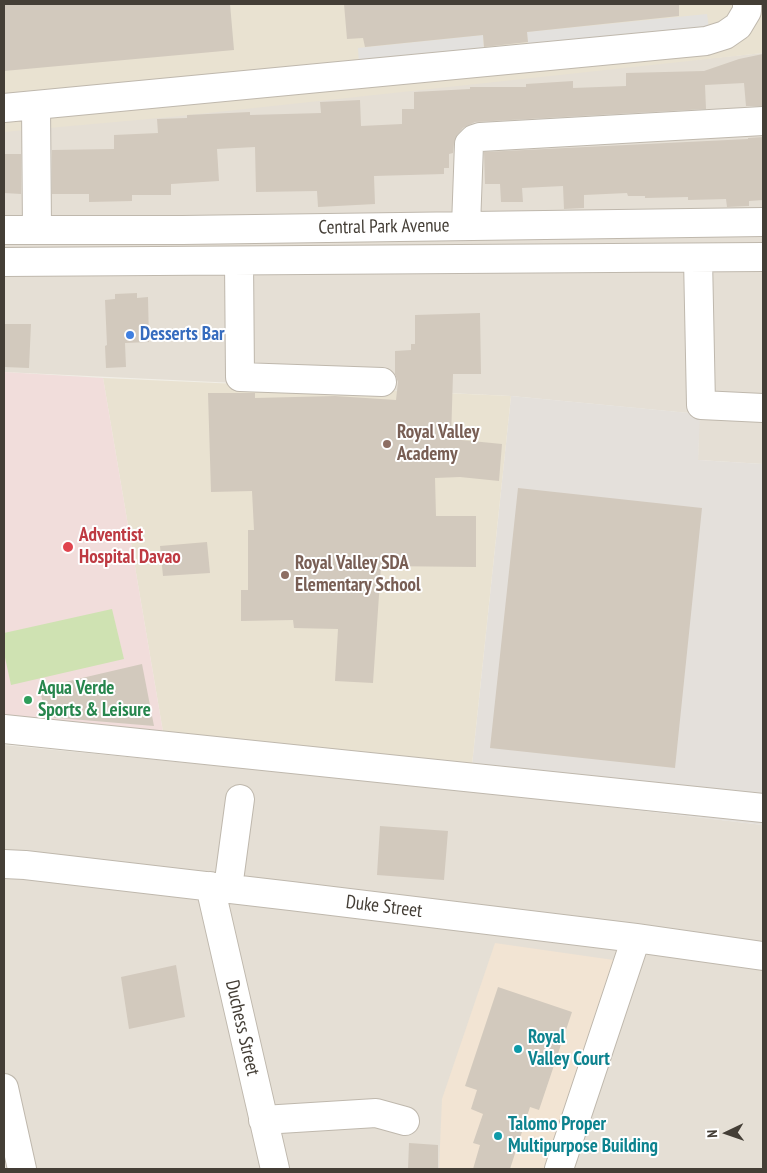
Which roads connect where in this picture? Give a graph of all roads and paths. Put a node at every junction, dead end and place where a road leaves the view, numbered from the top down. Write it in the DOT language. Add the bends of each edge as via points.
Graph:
graph roads {
  1 [pos="748,4"];
  2 [pos="36,105"];
  3 [pos="4,108"];
  4 [pos="763,121"];
  5 [pos="763,222"];
  6 [pos="466,226"];
  7 [pos="4,230"];
  8 [pos="37,230"];
  9 [pos="146,230"];
  10 [pos="763,257"];
  11 [pos="698,258"];
  12 [pos="145,261"];
  13 [pos="239,261"];
  14 [pos="4,262"];
  15 [pos="382,382"];
  16 [pos="763,408"];
  17 [pos="4,729"];
  18 [pos="240,799"];
  19 [pos="763,808"];
  20 [pos="4,864"];
  21 [pos="219,887"];
  22 [pos="636,938"];
  23 [pos="763,956"];
  24 [pos="4,1088"];
  25 [pos="264,1120"];
  26 [pos="405,1121"];
  27 [pos="22,1169"];
  28 [pos="275,1169"];
  29 [pos="559,1169"];
  1 -- 2 [label="street" via="738,26 725,36 706,41"];
  2 -- 3 [label="street"];
  2 -- 8 [label="street"];
  4 -- 6 [label="street" via="474,139 469,144"];
  5 -- 6 [label="street, Central Park Avenue"];
  6 -- 9 [label="street, Central Park Avenue"];
  7 -- 8 [label="street, Central Park Avenue"];
  8 -- 9 [label="street, Central Park Avenue"];
  9 -- 12 [label="street"];
  10 -- 11 [label="street, Central Park Avenue"];
  11 -- 13 [label="street, Central Park Avenue"];
  11 -- 16 [label="street" via="701,405"];
  12 -- 13 [label="street, Central Park Avenue"];
  12 -- 14 [label="street, Central Park Avenue"];
  13 -- 15 [label="street" via="240,377"];
  17 -- 19 [label="street"];
  18 -- 21 [label="street"];
  20 -- 21 [label="street, Duke Street"];
  21 -- 22 [label="street, Duke Street"];
  21 -- 25 [label="street, Duchess Street"];
  22 -- 23 [label="street, Duke Street"];
  22 -- 29 [label="street"];
  24 -- 27 [label="street"];
  25 -- 26 [label="street" via="376,1113"];
  25 -- 28 [label="street, Duchess Street"];
}
